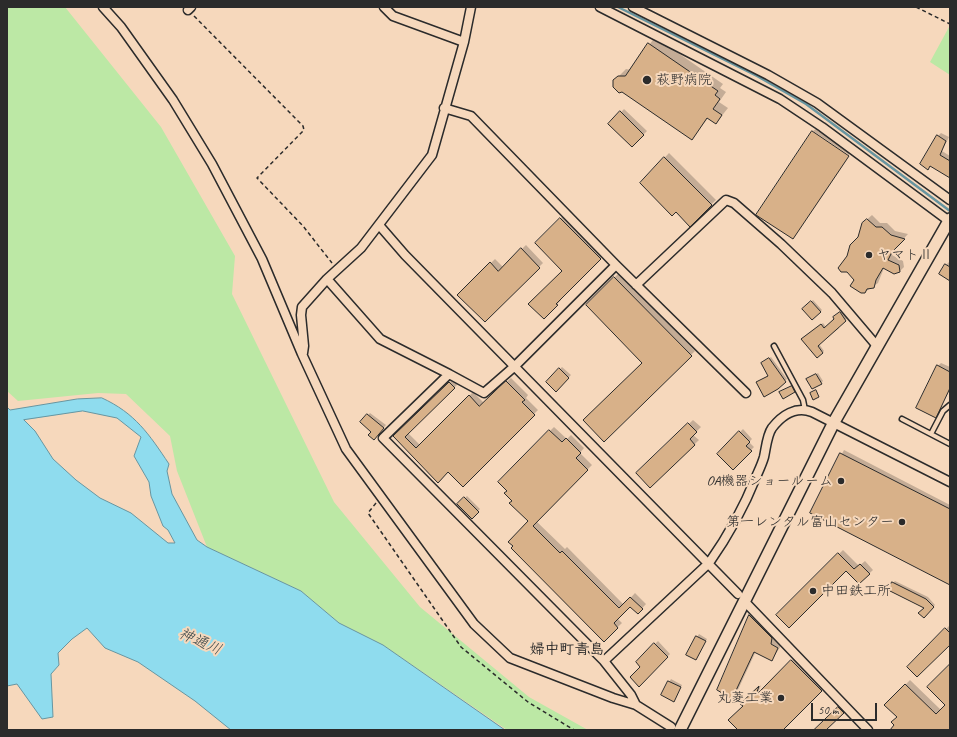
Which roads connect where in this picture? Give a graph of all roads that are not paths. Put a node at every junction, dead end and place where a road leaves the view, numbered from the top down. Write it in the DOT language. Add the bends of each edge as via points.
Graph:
graph roads {
  1 [pos="103,7"];
  2 [pos="384,7"];
  3 [pos="471,7"];
  4 [pos="600,7"];
  5 [pos="633,7"];
  6 [pos="464,42"];
  7 [pos="444,108"];
  8 [pos="950,200"];
  9 [pos="950,220"];
  10 [pos="379,225"];
  11 [pos="616,266"];
  12 [pos="327,279"];
  13 [pos="636,285"];
  14 [pos="774,346"];
  15 [pos="877,346"];
  16 [pos="302,354"];
  17 [pos="515,366"];
  18 [pos="449,374"];
  19 [pos="746,393"];
  20 [pos="950,405"];
  21 [pos="805,410"];
  22 [pos="902,419"];
  23 [pos="834,422"];
  24 [pos="931,434"];
  25 [pos="950,444"];
  26 [pos="950,482"];
  27 [pos="709,562"];
  28 [pos="738,594"];
  29 [pos="748,605"];
  30 [pos="604,661"];
  31 [pos="636,705"];
  32 [pos="675,729"];
  33 [pos="868,730"];
  1 -- 16 [label="street" via="121,27 173,100 212,164 262,259"];
  2 -- 6 [label="street" via="393,16"];
  3 -- 6 [label="street"];
  4 -- 9 [label="street" via="780,99"];
  5 -- 8 [label="street" via="768,75 817,103"];
  6 -- 7 [label="street"];
  7 -- 10 [label="street" via="432,155"];
  7 -- 11 [label="street" via="470,116"];
  9 -- 15 [label="street"];
  10 -- 12 [label="street" via="361,248"];
  10 -- 17 [label="street"];
  11 -- 13 [label="street"];
  11 -- 17 [label="street"];
  12 -- 16 [label="street" via="302,307"];
  12 -- 18 [label="street" via="380,339"];
  13 -- 15 [label="street" via="726,200 734,203 782,244 832,294"];
  13 -- 19 [label="street"];
  14 -- 21 [label="lane" via="803,400"];
  15 -- 23 [label="street"];
  16 -- 31 [label="street" via="346,449 474,624 510,658"];
  17 -- 18 [label="street" via="484,393"];
  17 -- 27 [label="street"];
  18 -- 30 [label="street" via="383,438"];
  20 -- 24 [label="lane" via="943,411"];
  21 -- 23 [label="street"];
  21 -- 27 [label="street" via="785,415 771,429 764,458 748,499 722,545"];
  22 -- 24 [label="lane"];
  23 -- 26 [label="street"];
  23 -- 32 [label="street"];
  24 -- 25 [label="lane"];
  27 -- 28 [label="street"];
  27 -- 30 [label="street"];
  29 -- 33 [label="street"];
  30 -- 31 [label="street"];
  31 -- 32 [label="street"];
}
